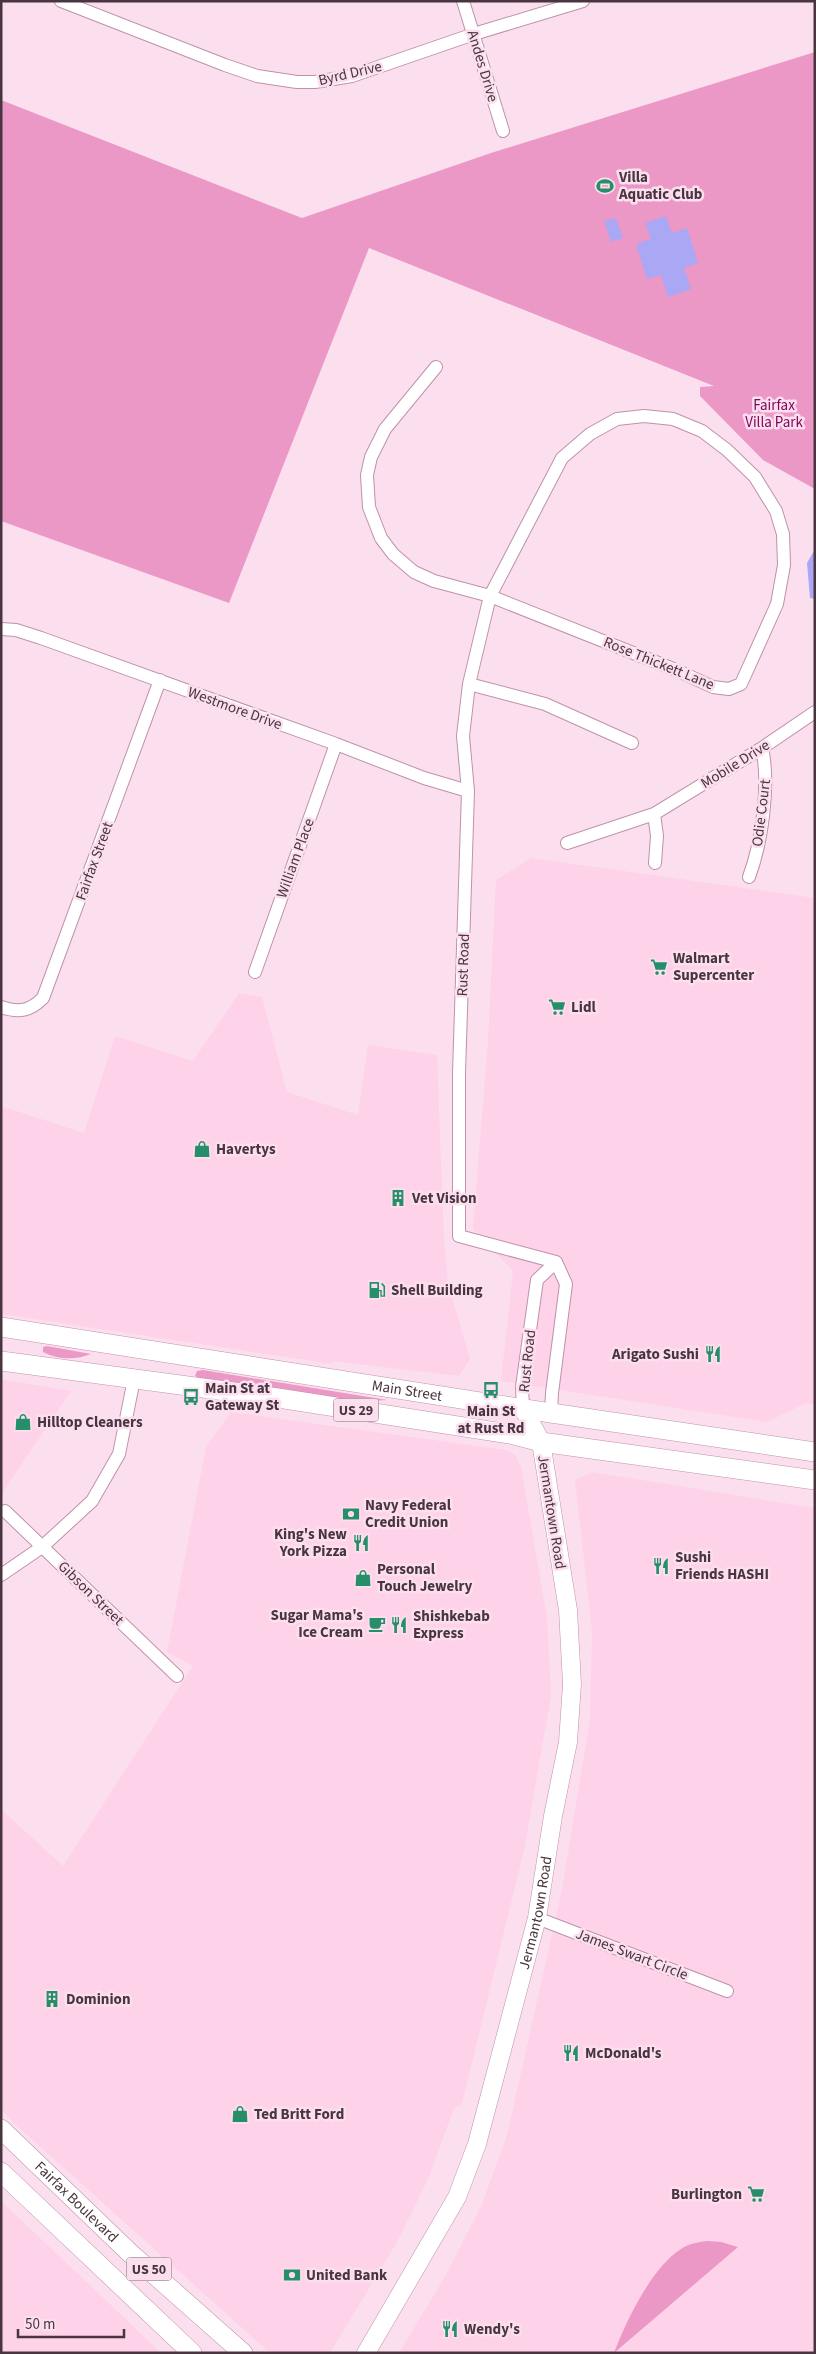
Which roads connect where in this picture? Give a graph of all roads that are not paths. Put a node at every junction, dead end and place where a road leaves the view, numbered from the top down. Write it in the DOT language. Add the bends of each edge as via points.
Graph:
graph roads {
  1 [pos="61,1"];
  2 [pos="463,1"];
  3 [pos="583,1"];
  4 [pos="474,34"];
  5 [pos="503,131"];
  6 [pos="436,367"];
  7 [pos="490,596"];
  8 [pos="1,629"];
  9 [pos="160,680"];
  10 [pos="469,684"];
  11 [pos="815,712"];
  12 [pos="632,743"];
  13 [pos="336,744"];
  14 [pos="762,748"];
  15 [pos="468,790"];
  16 [pos="654,814"];
  17 [pos="567,844"];
  18 [pos="655,863"];
  19 [pos="749,877"];
  20 [pos="255,972"];
  21 [pos="1,1007"];
  22 [pos="556,1262"];
  23 [pos="1,1327"];
  24 [pos="1,1360"];
  25 [pos="134,1379"];
  26 [pos="523,1408"];
  27 [pos="551,1413"];
  28 [pos="541,1442"];
  29 [pos="815,1452"];
  30 [pos="815,1480"];
  31 [pos="4,1511"];
  32 [pos="42,1547"];
  33 [pos="1,1575"];
  34 [pos="177,1676"];
  35 [pos="537,1918"];
  36 [pos="727,1991"];
  37 [pos="1,2129"];
  38 [pos="1,2172"];
  39 [pos="157,2276"];
  40 [pos="131,2295"];
  41 [pos="192,2353"];
  42 [pos="243,2353"];
  43 [pos="366,2353"];
  1 -- 4 [label="street, Byrd Drive" via="257,76 297,82 352,76"];
  2 -- 4 [label="street, Andes Drive"];
  3 -- 4 [label="street, Byrd Drive"];
  4 -- 5 [label="street, Andes Drive"];
  6 -- 7 [label="street, Rose Thickett Lane" via="377,443 367,475 369,507 381,538 406,566 434,581"];
  7 -- 7 [label="street, Rose Thickett Lane" via="562,458 590,434 617,419 644,416 673,419 702,431 756,477 776,511 783,534 784,565 777,604 741,684 729,689 714,687"];
  7 -- 10 [label="street, Rust Road"];
  8 -- 9 [label="street, Westmore Drive" via="24,632"];
  9 -- 13 [label="street, Westmore Drive"];
  9 -- 21 [label="street, Fairfax Street" via="43,998 27,1010"];
  10 -- 12 [label="street" via="545,704"];
  10 -- 15 [label="street, Rust Road" via="463,736"];
  11 -- 14 [label="street, Mobile Drive"];
  13 -- 15 [label="street, Westmore Drive" via="424,778"];
  13 -- 20 [label="street, William Place"];
  14 -- 16 [label="street, Mobile Drive"];
  14 -- 19 [label="street, Odie Court" via="766,790"];
  15 -- 22 [label="street, Rust Road" via="459,1073 459,1236"];
  16 -- 17 [label="street, Mobile Drive"];
  16 -- 18 [label="street" via="657,836"];
  22 -- 26 [label="street, Rust Road" via="537,1280 522,1388"];
  22 -- 27 [label="street, Rust Road" via="566,1284"];
  23 -- 26 [label="main road, Main Street / US 29"];
  24 -- 25 [label="main road, Main Street / US 29"];
  25 -- 28 [label="main road, Main Street / US 29" via="510,1434"];
  25 -- 32 [label="street" via="119,1454 92,1501"];
  26 -- 27 [label="main road, Main Street / US 29"];
  26 -- 28 [label="main road, Jermantown Road"];
  27 -- 28 [label="main road, Jermantown Road"];
  27 -- 29 [label="main road, Main Street / US 29"];
  28 -- 30 [label="main road, Main Street / US 29"];
  28 -- 35 [label="main road, Jermantown Road" via="568,1610 572,1684 568,1742"];
  31 -- 32 [label="street, Gibson Street"];
  32 -- 33 [label="street"];
  32 -- 34 [label="street, Gibson Street"];
  35 -- 36 [label="street, James Swart Circle"];
  35 -- 43 [label="main road, Jermantown Road" via="477,2144 457,2197"];
  37 -- 39 [label="main road, Fairfax Boulevard / US 50"];
  38 -- 40 [label="main road, Fairfax Boulevard / US 50"];
  39 -- 40 [label="main road"];
  39 -- 42 [label="main road, Fairfax Boulevard / US 50"];
  40 -- 41 [label="main road, Fairfax Boulevard / US 50"];
}
